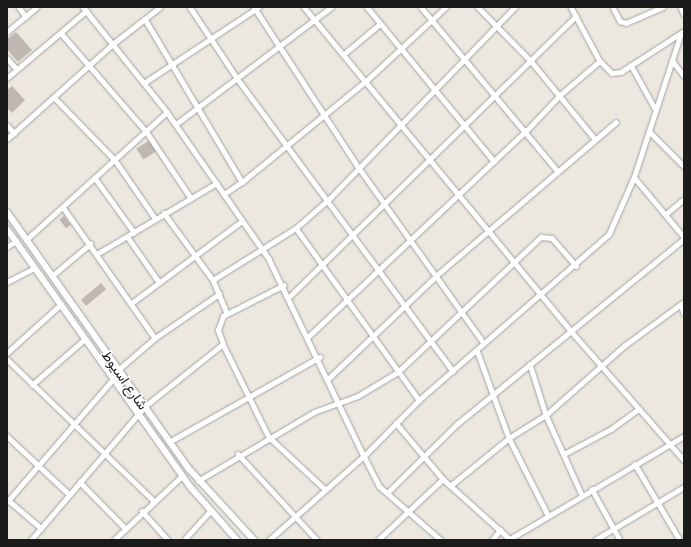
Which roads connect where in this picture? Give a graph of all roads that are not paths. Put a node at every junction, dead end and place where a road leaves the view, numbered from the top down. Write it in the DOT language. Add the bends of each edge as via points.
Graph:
graph roads {
  1 [pos="19,7"];
  2 [pos="37,7"];
  3 [pos="83,7"];
  4 [pos="160,7"];
  5 [pos="190,7"];
  6 [pos="304,7"];
  7 [pos="331,7"];
  8 [pos="367,7"];
  9 [pos="421,7"];
  10 [pos="446,7"];
  11 [pos="478,7"];
  12 [pos="515,7"];
  13 [pos="571,7"];
  14 [pos="613,7"];
  15 [pos="663,7"];
  16 [pos="681,7"];
  17 [pos="256,8"];
  18 [pos="86,11"];
  19 [pos="684,14"];
  20 [pos="576,16"];
  21 [pos="26,17"];
  22 [pos="145,19"];
  23 [pos="315,19"];
  24 [pos="432,20"];
  25 [pos="380,24"];
  26 [pos="496,25"];
  27 [pos="7,32"];
  28 [pos="682,32"];
  29 [pos="61,33"];
  30 [pos="210,37"];
  31 [pos="114,43"];
  32 [pos="278,46"];
  33 [pos="401,48"];
  34 [pos="344,54"];
  35 [pos="7,58"];
  36 [pos="465,58"];
  37 [pos="672,60"];
  38 [pos="531,61"];
  39 [pos="600,61"];
  40 [pos="171,64"];
  41 [pos="631,65"];
  42 [pos="88,66"];
  43 [pos="17,69"];
  44 [pos="684,76"];
  45 [pos="7,78"];
  46 [pos="237,78"];
  47 [pos="366,81"];
  48 [pos="144,83"];
  49 [pos="436,90"];
  50 [pos="498,94"];
  51 [pos="560,95"];
  52 [pos="54,97"];
  53 [pos="196,108"];
  54 [pos="656,110"];
  55 [pos="167,112"];
  56 [pos="325,116"];
  57 [pos="616,122"];
  58 [pos="176,124"];
  59 [pos="404,124"];
  60 [pos="7,125"];
  61 [pos="466,126"];
  62 [pos="649,130"];
  63 [pos="146,131"];
  64 [pos="526,131"];
  65 [pos="14,133"];
  66 [pos="7,139"];
  67 [pos="595,139"];
  68 [pos="289,146"];
  69 [pos="433,159"];
  70 [pos="115,160"];
  71 [pos="494,161"];
  72 [pos="684,166"];
  73 [pos="360,168"];
  74 [pos="557,170"];
  75 [pos="634,177"];
  76 [pos="95,178"];
  77 [pos="242,182"];
  78 [pos="217,183"];
  79 [pos="459,192"];
  80 [pos="224,194"];
  81 [pos="191,198"];
  82 [pos="329,199"];
  83 [pos="684,199"];
  84 [pos="386,204"];
  85 [pos="63,207"];
  86 [pos="7,212"];
  87 [pos="164,213"];
  88 [pos="666,214"];
  89 [pos="154,218"];
  90 [pos="242,221"];
  91 [pos="296,228"];
  92 [pos="7,229"];
  93 [pos="488,230"];
  94 [pos="134,232"];
  95 [pos="354,235"];
  96 [pos="127,236"];
  97 [pos="684,238"];
  98 [pos="26,240"];
  99 [pos="16,241"];
  100 [pos="411,241"];
  101 [pos="90,244"];
  102 [pos="7,247"];
  103 [pos="262,250"];
  104 [pos="97,254"];
  105 [pos="194,256"];
  106 [pos="515,261"];
  107 [pos="323,265"];
  108 [pos="576,266"];
  109 [pos="34,268"];
  110 [pos="380,270"];
  111 [pos="437,275"];
  112 [pos="52,276"];
  113 [pos="212,280"];
  114 [pos="7,282"];
  115 [pos="159,282"];
  116 [pos="284,285"];
  117 [pos="542,293"];
  118 [pos="219,294"];
  119 [pos="290,296"];
  120 [pos="348,300"];
  121 [pos="133,302"];
  122 [pos="683,303"];
  123 [pos="61,304"];
  124 [pos="405,305"];
  125 [pos="462,312"];
  126 [pos="227,313"];
  127 [pos="684,313"];
  128 [pos="571,331"];
  129 [pos="309,336"];
  130 [pos="374,337"];
  131 [pos="155,338"];
  132 [pos="86,339"];
  133 [pos="431,342"];
  134 [pos="484,343"];
  135 [pos="223,344"];
  136 [pos="477,350"];
  137 [pos="7,353"];
  138 [pos="320,357"];
  139 [pos="7,359"];
  140 [pos="530,364"];
  141 [pos="602,367"];
  142 [pos="118,370"];
  143 [pos="453,371"];
  144 [pos="398,372"];
  145 [pos="330,378"];
  146 [pos="113,379"];
  147 [pos="32,385"];
  148 [pos="494,393"];
  149 [pos="246,396"];
  150 [pos="419,400"];
  151 [pos="340,402"];
  152 [pos="144,407"];
  153 [pos="639,409"];
  154 [pos="138,414"];
  155 [pos="546,415"];
  156 [pos="396,423"];
  157 [pos="72,424"];
  158 [pos="684,436"];
  159 [pos="268,437"];
  160 [pos="8,438"];
  161 [pos="509,438"];
  162 [pos="169,442"];
  163 [pos="671,444"];
  164 [pos="105,454"];
  165 [pos="238,454"];
  166 [pos="564,454"];
  167 [pos="364,456"];
  168 [pos="422,456"];
  169 [pos="684,460"];
  170 [pos="37,464"];
  171 [pos="634,464"];
  172 [pos="182,476"];
  173 [pos="443,479"];
  174 [pos="198,481"];
  175 [pos="80,482"];
  176 [pos="450,486"];
  177 [pos="684,487"];
  178 [pos="325,489"];
  179 [pos="592,490"];
  180 [pos="387,493"];
  181 [pos="69,494"];
  182 [pos="582,495"];
  183 [pos="153,500"];
  184 [pos="8,501"];
  185 [pos="658,503"];
  186 [pos="142,511"];
  187 [pos="210,511"];
  188 [pos="409,511"];
  189 [pos="548,514"];
  190 [pos="295,516"];
  191 [pos="41,528"];
  192 [pos="125,528"];
  193 [pos="500,530"];
  194 [pos="614,530"];
  195 [pos="31,540"];
  196 [pos="114,540"];
  197 [pos="168,540"];
  198 [pos="184,540"];
  199 [pos="237,540"];
  200 [pos="254,540"];
  201 [pos="269,540"];
  202 [pos="317,540"];
  203 [pos="378,540"];
  204 [pos="440,540"];
  205 [pos="492,540"];
  206 [pos="511,540"];
  207 [pos="595,540"];
  208 [pos="620,540"];
  209 [pos="680,540"];
  1 -- 21 [label="street"];
  2 -- 21 [label="street"];
  3 -- 18 [label="street"];
  4 -- 22 [label="street"];
  5 -- 30 [label="street"];
  6 -- 23 [label="street"];
  7 -- 23 [label="street"];
  8 -- 25 [label="street"];
  9 -- 24 [label="street"];
  10 -- 24 [label="street"];
  11 -- 26 [label="street"];
  12 -- 26 [label="street"];
  13 -- 20 [label="street"];
  14 -- 15 [label="street" via="620,21 626,23"];
  16 -- 19 [label="street"];
  17 -- 30 [label="street"];
  17 -- 32 [label="street"];
  18 -- 29 [label="street"];
  18 -- 31 [label="street"];
  20 -- 38 [label="street"];
  20 -- 39 [label="street"];
  21 -- 27 [label="street"];
  22 -- 31 [label="street"];
  22 -- 40 [label="street"];
  23 -- 32 [label="street"];
  23 -- 34 [label="street"];
  24 -- 33 [label="street"];
  24 -- 36 [label="street"];
  25 -- 33 [label="street"];
  25 -- 34 [label="street"];
  26 -- 36 [label="street"];
  26 -- 38 [label="street"];
  28 -- 37 [label="street"];
  28 -- 41 [label="street"];
  29 -- 42 [label="street"];
  29 -- 43 [label="street"];
  30 -- 40 [label="street"];
  30 -- 46 [label="street"];
  31 -- 42 [label="street"];
  31 -- 48 [label="street"];
  32 -- 46 [label="street"];
  32 -- 56 [label="street"];
  33 -- 47 [label="street"];
  33 -- 49 [label="street"];
  34 -- 47 [label="street"];
  35 -- 43 [label="street"];
  36 -- 49 [label="street"];
  36 -- 50 [label="street"];
  37 -- 44 [label="street"];
  37 -- 54 [label="street"];
  38 -- 50 [label="street"];
  38 -- 51 [label="street"];
  39 -- 41 [label="street" via="612,73"];
  39 -- 51 [label="street"];
  40 -- 48 [label="street"];
  40 -- 53 [label="street"];
  41 -- 54 [label="street"];
  42 -- 52 [label="street"];
  42 -- 63 [label="street"];
  43 -- 45 [label="street"];
  46 -- 53 [label="street"];
  46 -- 68 [label="street"];
  47 -- 56 [label="street"];
  47 -- 59 [label="street"];
  48 -- 55 [label="street"];
  49 -- 59 [label="street"];
  49 -- 61 [label="street"];
  50 -- 61 [label="street"];
  50 -- 64 [label="street"];
  51 -- 64 [label="street"];
  51 -- 67 [label="street"];
  52 -- 65 [label="street"];
  52 -- 70 [label="street"];
  53 -- 58 [label="street"];
  53 -- 77 [label="street"];
  54 -- 62 [label="street"];
  55 -- 58 [label="street"];
  55 -- 63 [label="street"];
  56 -- 68 [label="street"];
  56 -- 73 [label="street"];
  57 -- 67 [label="street"];
  58 -- 78 [label="street"];
  59 -- 69 [label="street"];
  59 -- 73 [label="street"];
  60 -- 65 [label="street"];
  61 -- 69 [label="street"];
  61 -- 71 [label="street"];
  62 -- 72 [label="street"];
  62 -- 75 [label="street"];
  63 -- 70 [label="street"];
  63 -- 81 [label="street"];
  64 -- 71 [label="street"];
  64 -- 74 [label="street"];
  65 -- 66 [label="street"];
  67 -- 74 [label="street"];
  68 -- 77 [label="street"];
  68 -- 82 [label="street"];
  69 -- 79 [label="street"];
  69 -- 84 [label="street"];
  70 -- 76 [label="street"];
  70 -- 89 [label="street"];
  71 -- 79 [label="street"];
  73 -- 82 [label="street"];
  73 -- 84 [label="street"];
  74 -- 93 [label="street"];
  75 -- 88 [label="street"];
  75 -- 108 [label="street" via="608,234"];
  76 -- 85 [label="street"];
  76 -- 94 [label="street"];
  77 -- 80 [label="street"];
  78 -- 80 [label="street"];
  78 -- 81 [label="street"];
  79 -- 93 [label="street"];
  79 -- 100 [label="street"];
  80 -- 90 [label="street"];
  81 -- 87 [label="street"];
  82 -- 91 [label="street"];
  82 -- 95 [label="street"];
  83 -- 88 [label="street"];
  84 -- 95 [label="street"];
  84 -- 100 [label="street"];
  85 -- 98 [label="street"];
  85 -- 101 [label="street"];
  86 -- 98 [label="street, شارع اسيوط"];
  87 -- 89 [label="street"];
  87 -- 105 [label="street"];
  88 -- 97 [label="street"];
  89 -- 94 [label="street"];
  90 -- 103 [label="street"];
  90 -- 105 [label="street"];
  91 -- 103 [label="street"];
  91 -- 107 [label="street"];
  92 -- 99 [label="street, شارع اسيوط"];
  93 -- 106 [label="street"];
  93 -- 111 [label="street"];
  94 -- 96 [label="street"];
  95 -- 107 [label="street"];
  95 -- 110 [label="street"];
  96 -- 104 [label="street"];
  96 -- 115 [label="street"];
  97 -- 128 [label="street"];
  98 -- 112 [label="street, شارع اسيوط"];
  99 -- 102 [label="street"];
  99 -- 109 [label="street, شارع اسيوط"];
  100 -- 110 [label="street"];
  100 -- 111 [label="street"];
  101 -- 104 [label="street"];
  101 -- 112 [label="street"];
  103 -- 113 [label="street"];
  103 -- 116 [label="street"];
  104 -- 121 [label="street"];
  105 -- 113 [label="street"];
  105 -- 115 [label="street"];
  106 -- 108 [label="street" via="541,237 548,235"];
  106 -- 117 [label="street"];
  106 -- 125 [label="street"];
  107 -- 119 [label="street"];
  107 -- 120 [label="street"];
  108 -- 117 [label="street"];
  109 -- 114 [label="street"];
  109 -- 123 [label="street, شارع اسيوط"];
  110 -- 120 [label="street"];
  110 -- 124 [label="street"];
  111 -- 124 [label="street"];
  111 -- 125 [label="street"];
  112 -- 142 [label="street, شارع اسيوط"];
  113 -- 118 [label="street"];
  115 -- 121 [label="street"];
  116 -- 119 [label="street"];
  116 -- 126 [label="street"];
  117 -- 128 [label="street"];
  117 -- 134 [label="street"];
  118 -- 126 [label="street"];
  118 -- 131 [label="street"];
  119 -- 129 [label="street"];
  120 -- 129 [label="street"];
  120 -- 130 [label="street"];
  121 -- 131 [label="street"];
  122 -- 127 [label="street"];
  122 -- 141 [label="street" via="624,346"];
  123 -- 132 [label="street, شارع اسيوط"];
  123 -- 137 [label="street"];
  124 -- 130 [label="street"];
  124 -- 133 [label="street"];
  125 -- 133 [label="street"];
  125 -- 134 [label="street"];
  126 -- 135 [label="street" via="218,324"];
  128 -- 140 [label="street"];
  128 -- 141 [label="street"];
  129 -- 138 [label="street"];
  130 -- 144 [label="street"];
  130 -- 145 [label="street"];
  131 -- 142 [label="street"];
  132 -- 146 [label="street, شارع اسيوط"];
  132 -- 147 [label="street"];
  133 -- 143 [label="street"];
  133 -- 144 [label="street"];
  134 -- 136 [label="street"];
  135 -- 149 [label="street"];
  135 -- 152 [label="street"];
  136 -- 143 [label="street"];
  136 -- 148 [label="street"];
  138 -- 145 [label="street"];
  138 -- 149 [label="street"];
  139 -- 147 [label="street"];
  140 -- 148 [label="street"];
  140 -- 155 [label="street"];
  141 -- 153 [label="street"];
  141 -- 155 [label="street"];
  142 -- 152 [label="street, شارع اسيوط"];
  143 -- 150 [label="street"];
  144 -- 150 [label="street"];
  144 -- 151 [label="street"];
  145 -- 151 [label="street"];
  146 -- 154 [label="street, شارع اسيوط"];
  146 -- 157 [label="street"];
  147 -- 157 [label="street"];
  148 -- 161 [label="street"];
  148 -- 168 [label="street"];
  149 -- 159 [label="street"];
  149 -- 162 [label="street"];
  150 -- 156 [label="street"];
  151 -- 159 [label="street" via="326,406"];
  151 -- 167 [label="street"];
  152 -- 154 [label="street"];
  152 -- 162 [label="street, شارع اسيوط"];
  153 -- 163 [label="street"];
  153 -- 166 [label="street" via="611,429"];
  154 -- 164 [label="street"];
  154 -- 172 [label="street, شارع اسيوط"];
  155 -- 161 [label="street"];
  155 -- 166 [label="street"];
  156 -- 167 [label="street"];
  156 -- 168 [label="street"];
  157 -- 164 [label="street"];
  157 -- 170 [label="street"];
  158 -- 163 [label="street"];
  159 -- 165 [label="street"];
  159 -- 178 [label="street"];
  160 -- 170 [label="street"];
  161 -- 176 [label="street"];
  161 -- 189 [label="street"];
  162 -- 174 [label="street, شارع اسيوط"];
  163 -- 169 [label="street"];
  163 -- 171 [label="street"];
  164 -- 175 [label="street"];
  164 -- 183 [label="street"];
  165 -- 174 [label="street"];
  165 -- 190 [label="street"];
  166 -- 182 [label="street"];
  167 -- 178 [label="street"];
  167 -- 180 [label="street" via="375,481"];
  168 -- 173 [label="street"];
  168 -- 180 [label="street"];
  170 -- 181 [label="street"];
  170 -- 184 [label="street"];
  171 -- 179 [label="street"];
  171 -- 185 [label="street"];
  172 -- 183 [label="street"];
  172 -- 187 [label="street, شارع اسيوط"];
  173 -- 176 [label="street"];
  173 -- 188 [label="street"];
  174 -- 200 [label="street, شارع اسيوط"];
  175 -- 181 [label="street"];
  175 -- 192 [label="street"];
  176 -- 193 [label="street"];
  177 -- 185 [label="street"];
  178 -- 190 [label="street"];
  179 -- 182 [label="street"];
  179 -- 194 [label="street"];
  180 -- 188 [label="street"];
  181 -- 191 [label="street"];
  182 -- 189 [label="street"];
  183 -- 186 [label="street"];
  184 -- 191 [label="street"];
  185 -- 194 [label="street"];
  185 -- 209 [label="street"];
  186 -- 192 [label="street"];
  186 -- 197 [label="street"];
  187 -- 198 [label="street"];
  187 -- 199 [label="street, شارع اسيوط"];
  188 -- 203 [label="street"];
  188 -- 204 [label="street"];
  189 -- 206 [label="street"];
  190 -- 201 [label="street"];
  190 -- 202 [label="street"];
  191 -- 195 [label="street"];
  192 -- 196 [label="street"];
  193 -- 205 [label="street"];
  193 -- 206 [label="street"];
  194 -- 207 [label="street"];
  194 -- 208 [label="street"];
}
